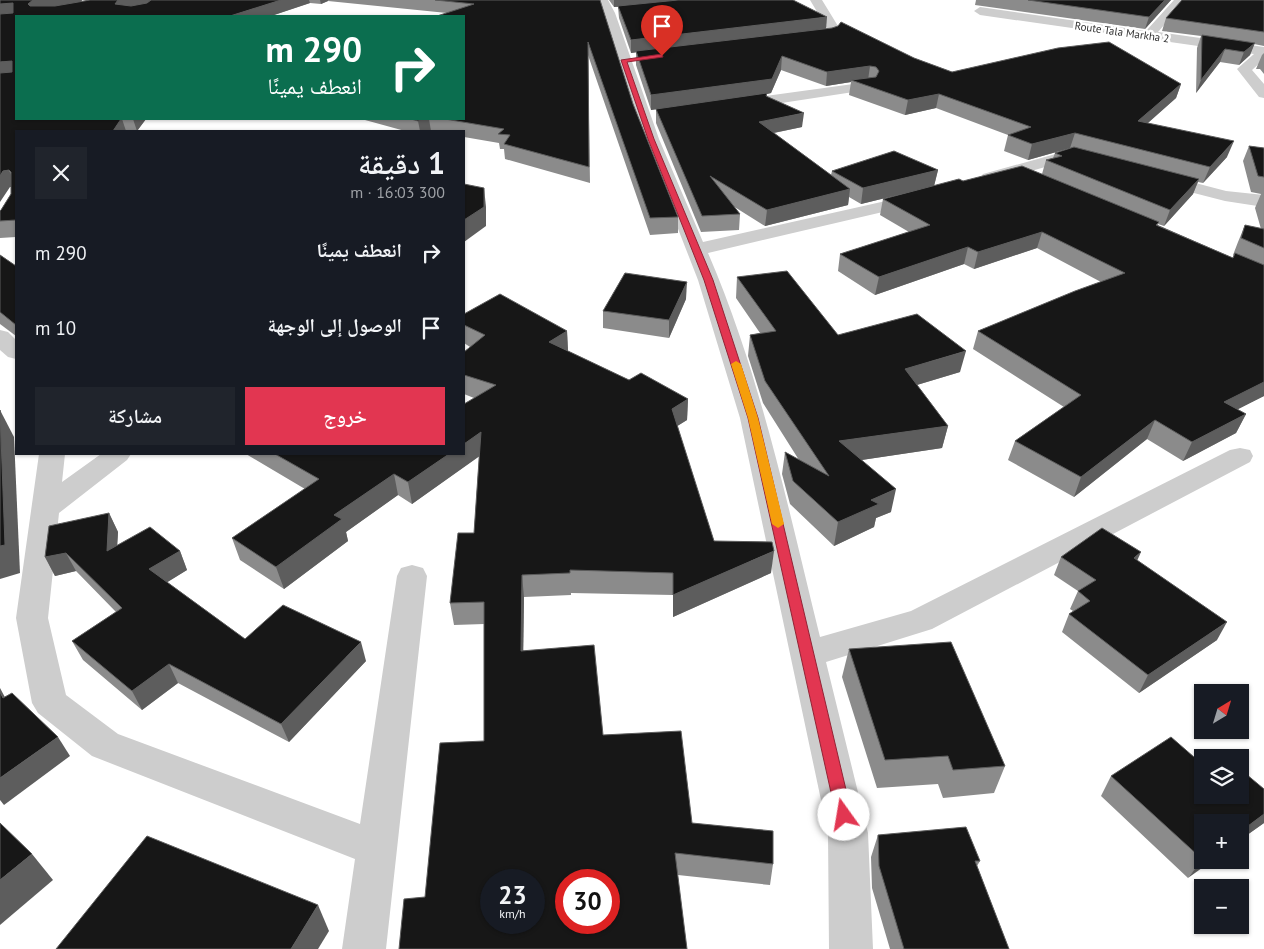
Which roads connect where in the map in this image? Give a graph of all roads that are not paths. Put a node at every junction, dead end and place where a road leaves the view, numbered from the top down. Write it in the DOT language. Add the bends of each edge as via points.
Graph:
graph roads {
  1 [pos="816,0"];
  2 [pos="1180,0"];
  3 [pos="610,8"];
  4 [pos="1035,8"];
  5 [pos="980,11"];
  6 [pos="1022,17"];
  7 [pos="1148,36"];
  8 [pos="791,40"];
  9 [pos="1264,51"];
  10 [pos="868,86"];
  11 [pos="1264,94"];
  12 [pos="722,107"];
  13 [pos="1097,162"];
  14 [pos="1013,171"];
  15 [pos="1143,174"];
  16 [pos="1040,182"];
  17 [pos="968,184"];
  18 [pos="932,194"];
  19 [pos="1264,201"];
  20 [pos="696,250"];
  21 [pos="0,337"];
  22 [pos="15,351"];
  23 [pos="52,455"];
  24 [pos="117,455"];
  25 [pos="1240,456"];
  26 [pos="45,510"];
  27 [pos="412,576"];
  28 [pos="808,654"];
  29 [pos="377,849"];
  30 [pos="364,949"];
  31 [pos="851,949"];
  1 -- 8 [label="street" via="835,31 830,35"];
  2 -- 7 [label="street"];
  3 -- 20 [label="street" via="653,116"];
  4 -- 6 [label="street"];
  5 -- 6 [label="street, Route Tala Markha 2"];
  6 -- 7 [label="street, Route Tala Markha 2"];
  7 -- 9 [label="street, Route Tala Markha 2"];
  9 -- 11 [label="street" via="1244,69"];
  10 -- 12 [label="street"];
  13 -- 14 [label="street" via="1070,155"];
  14 -- 16 [label="street"];
  14 -- 17 [label="street"];
  15 -- 19 [label="street" via="1226,196"];
  18 -- 20 [label="street"];
  20 -- 28 [label="street" via="753,418"];
  21 -- 22 [label="street"];
  23 -- 26 [label="street"];
  24 -- 26 [label="street"];
  25 -- 28 [label="street" via="921,620"];
  26 -- 29 [label="street" via="32,618 50,702 105,745"];
  27 -- 29 [label="street"];
  28 -- 31 [label="street" via="848,832"];
  29 -- 30 [label="street"];
}
